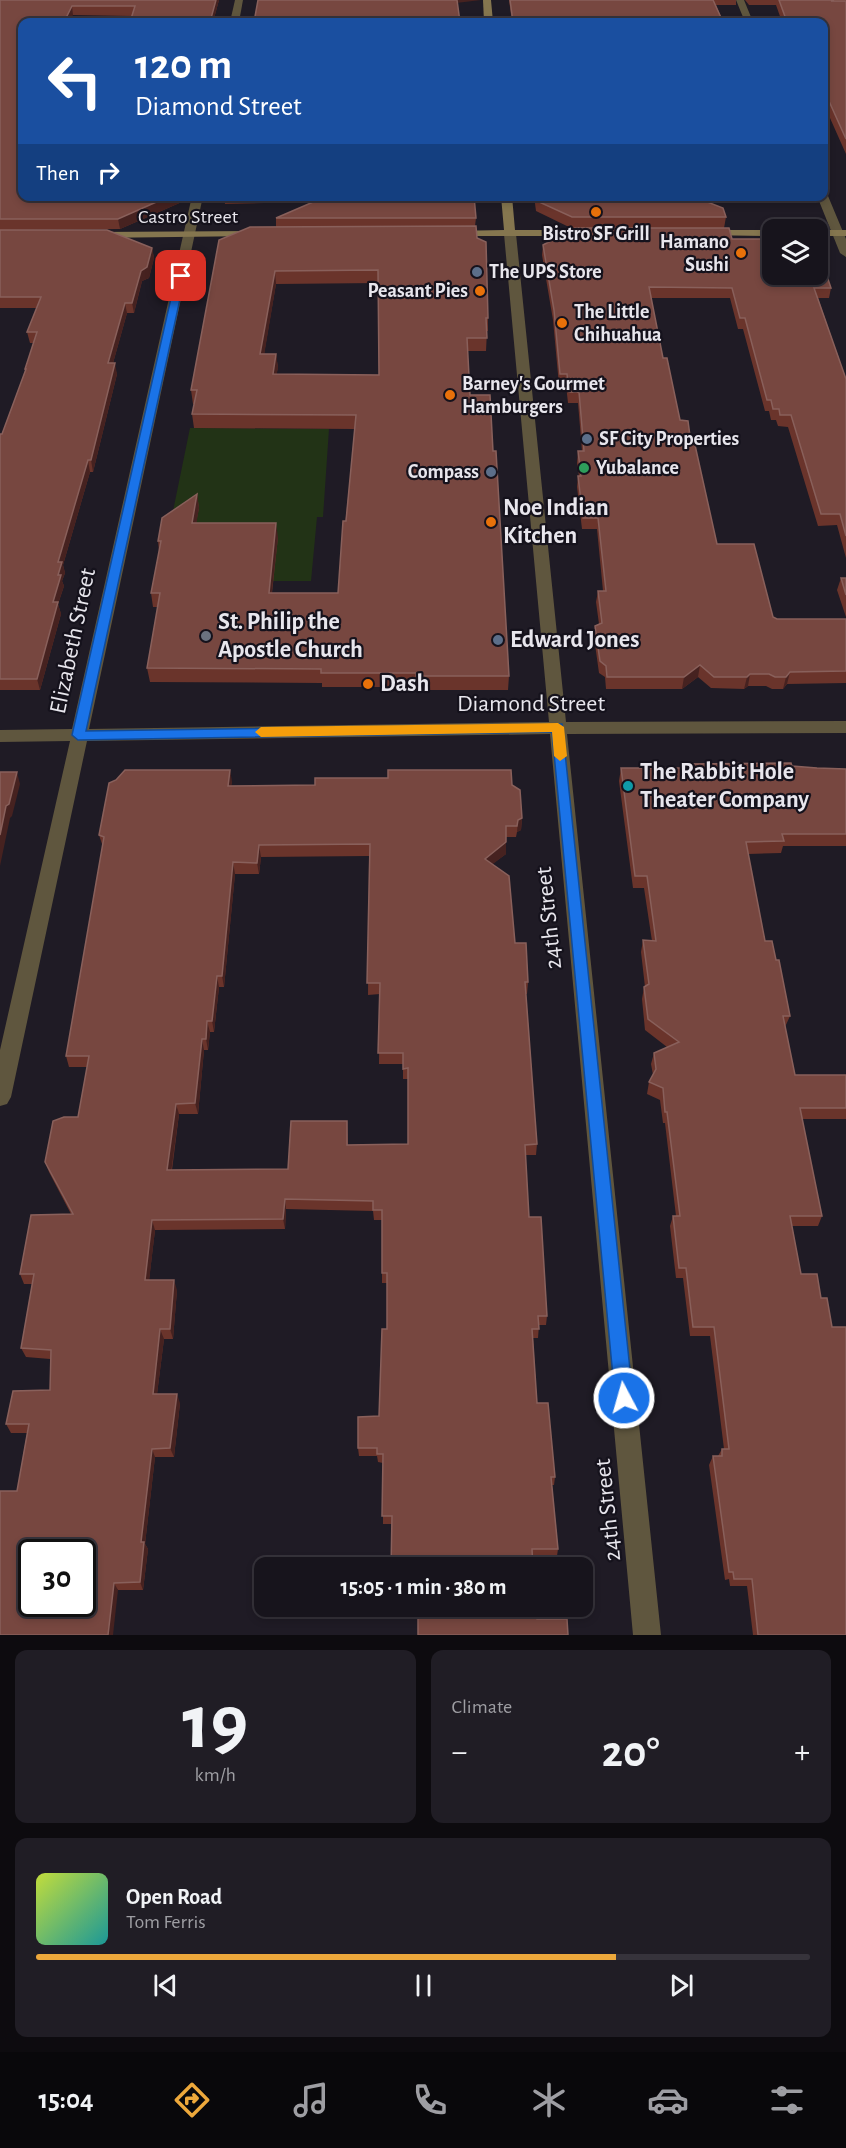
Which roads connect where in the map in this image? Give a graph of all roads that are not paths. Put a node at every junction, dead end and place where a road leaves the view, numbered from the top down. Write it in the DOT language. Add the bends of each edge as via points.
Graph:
graph roads {
  1 [pos="238,0"];
  2 [pos="487,0"];
  3 [pos="740,0"];
  4 [pos="235,18"];
  5 [pos="489,18"];
  6 [pos="747,18"];
  7 [pos="197,201"];
  8 [pos="507,201"];
  9 [pos="825,201"];
  10 [pos="604,233"];
  11 [pos="699,233"];
  12 [pos="762,233"];
  13 [pos="842,233"];
  14 [pos="269,234"];
  15 [pos="444,234"];
  16 [pos="510,234"];
  17 [pos="79,235"];
  18 [pos="190,235"];
  19 [pos="846,253"];
  20 [pos="558,727"];
  21 [pos="846,727"];
  22 [pos="78,735"];
  23 [pos="0,736"];
  24 [pos="0,1097"];
  25 [pos="647,1635"];
  1 -- 4 [label="street"];
  2 -- 5 [label="street"];
  3 -- 6 [label="street"];
  7 -- 18 [label="street, Elizabeth Street"];
  8 -- 16 [label="street, 24th Street"];
  9 -- 13 [label="street"];
  10 -- 16 [label="street"];
  11 -- 12 [label="street"];
  13 -- 19 [label="street"];
  14 -- 18 [label="street, Castro Street"];
  15 -- 16 [label="street"];
  16 -- 20 [label="street, 24th Street"];
  17 -- 18 [label="street, Castro Street"];
  18 -- 22 [label="street, Elizabeth Street"];
  20 -- 21 [label="street, Diamond Street"];
  20 -- 22 [label="street, Diamond Street"];
  20 -- 25 [label="street, 24th Street"];
  22 -- 23 [label="street, Diamond Street"];
  22 -- 24 [label="street, Elizabeth Street"];
}
